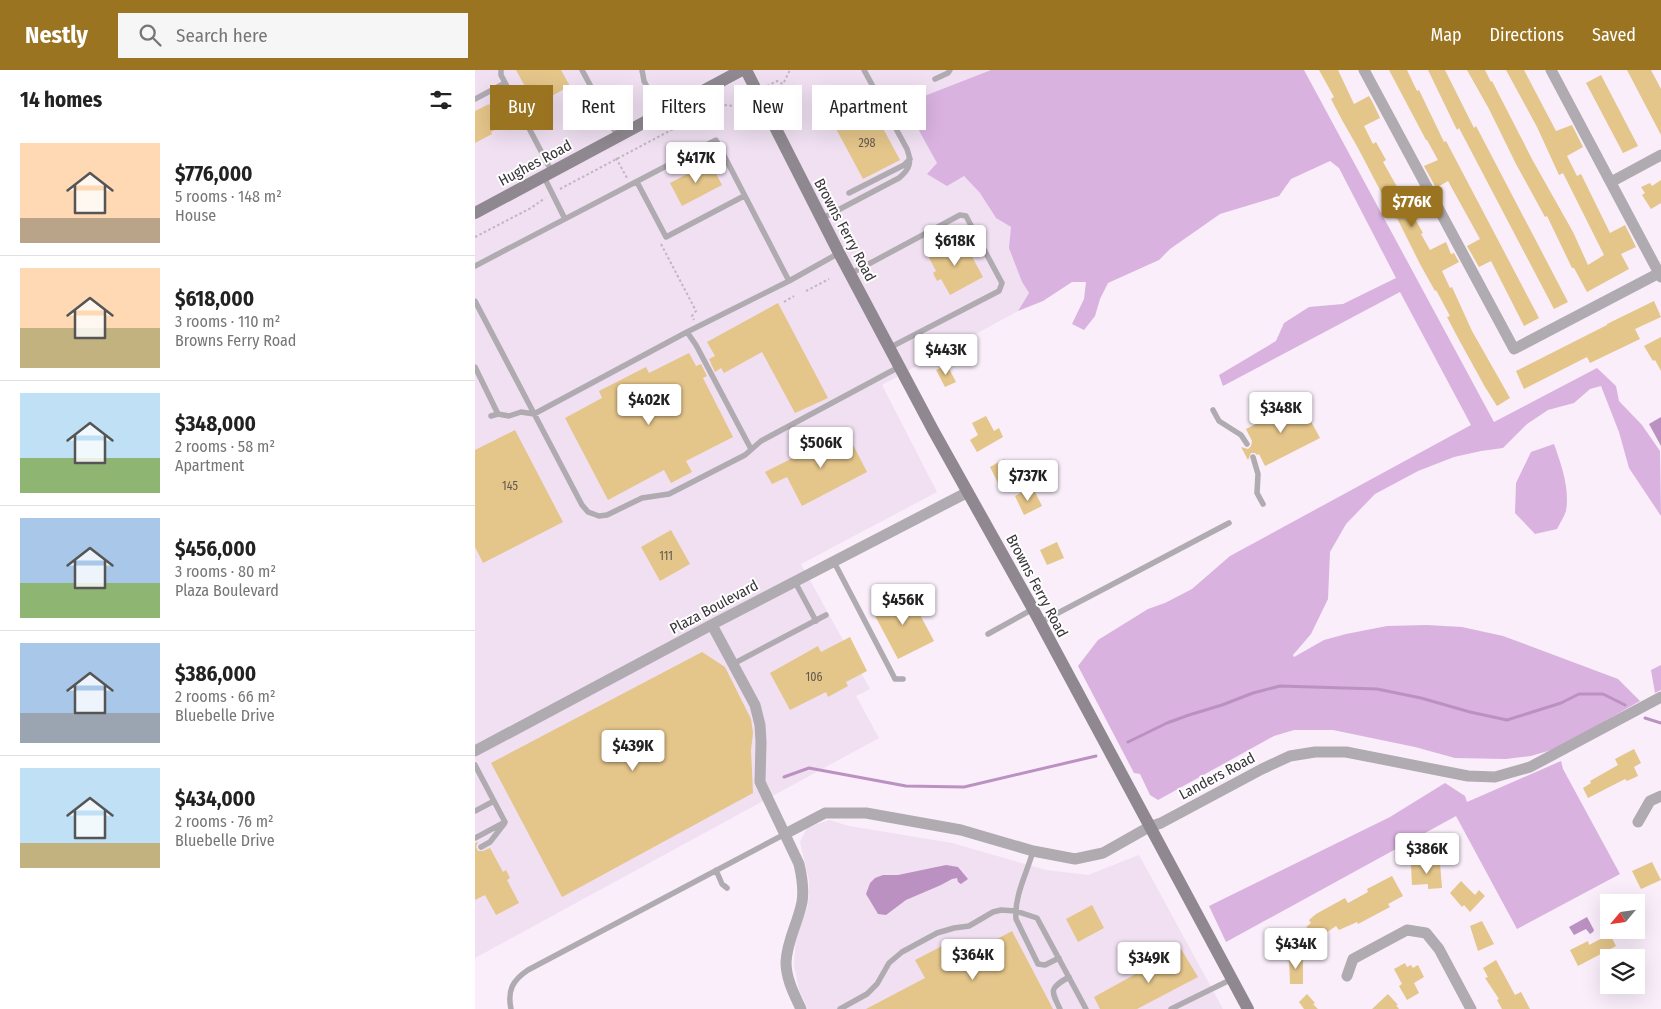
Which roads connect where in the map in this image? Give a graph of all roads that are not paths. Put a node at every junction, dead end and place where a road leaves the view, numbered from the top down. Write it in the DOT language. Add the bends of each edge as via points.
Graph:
graph roads {
  1 [pos="501,70"];
  2 [pos="582,70"];
  3 [pos="642,70"];
  4 [pos="744,70"];
  5 [pos="864,70"];
  6 [pos="950,70"];
  7 [pos="1364,70"];
  8 [pos="1551,70"];
  9 [pos="935,79"];
  10 [pos="505,83"];
  11 [pos="646,85"];
  12 [pos="716,85"];
  13 [pos="475,99"];
  14 [pos="643,124"];
  15 [pos="618,137"];
  16 [pos="1661,155"];
  17 [pos="911,158"];
  18 [pos="548,175"];
  19 [pos="637,182"];
  20 [pos="1611,182"];
  21 [pos="849,193"];
  22 [pos="744,196"];
  23 [pos="475,213"];
  24 [pos="821,219"];
  25 [pos="565,220"];
  26 [pos="839,253"];
  27 [pos="475,266"];
  28 [pos="850,274"];
  29 [pos="1660,274"];
  30 [pos="789,281"];
  31 [pos="475,301"];
  32 [pos="687,332"];
  33 [pos="889,348"];
  34 [pos="475,367"];
  35 [pos="899,367"];
  36 [pos="1213,410"];
  37 [pos="498,414"];
  38 [pos="534,414"];
  39 [pos="491,416"];
  40 [pos="1247,444"];
  41 [pos="751,449"];
  42 [pos="1253,457"];
  43 [pos="968,492"];
  44 [pos="1263,504"];
  45 [pos="1229,523"];
  46 [pos="834,562"];
  47 [pos="795,582"];
  48 [pos="1033,610"];
  49 [pos="826,615"];
  50 [pos="816,621"];
  51 [pos="1039,622"];
  52 [pos="712,625"];
  53 [pos="988,634"];
  54 [pos="733,664"];
  55 [pos="903,678"];
  56 [pos="1661,697"];
  57 [pos="475,751"];
  58 [pos="475,765"];
  59 [pos="1661,796"];
  60 [pos="494,800"];
  61 [pos="475,811"];
  62 [pos="505,822"];
  63 [pos="1638,822"];
  64 [pos="1149,827"];
  65 [pos="785,834"];
  66 [pos="475,838"];
  67 [pos="481,847"];
  68 [pos="1033,852"];
  69 [pos="716,870"];
  70 [pos="727,888"];
  71 [pos="1015,911"];
  72 [pos="1059,958"];
  73 [pos="1347,976"];
  74 [pos="1069,977"];
  75 [pos="1232,978"];
  76 [pos="511,1009"];
  77 [pos="801,1009"];
  78 [pos="840,1009"];
  79 [pos="1060,1009"];
  80 [pos="1086,1009"];
  81 [pos="1171,1009"];
  82 [pos="1248,1009"];
  83 [pos="1471,1009"];
  1 -- 10 [label="lane"];
  2 -- 15 [label="lane"];
  3 -- 11 [label="lane"];
  4 -- 12 [label="main road, Hughes Road"];
  4 -- 24 [label="main road, Browns Ferry Road"];
  5 -- 17 [label="lane"];
  6 -- 9 [label="lane"];
  7 -- 29 [label="street" via="1513,349"];
  8 -- 20 [label="street"];
  10 -- 13 [label="lane"];
  10 -- 18 [label="lane"];
  14 -- 15 [label="main road, Hughes Road"];
  15 -- 18 [label="main road, Hughes Road"];
  16 -- 20 [label="street"];
  17 -- 21 [label="lane" via="904,165"];
  17 -- 24 [label="lane" via="910,166 899,178"];
  18 -- 23 [label="main road, Hughes Road"];
  18 -- 25 [label="lane"];
  19 -- 22 [label="lane" via="666,237"];
  19 -- 22 [label="lane" via="716,140"];
  19 -- 25 [label="lane"];
  20 -- 29 [label="street"];
  22 -- 30 [label="lane"];
  24 -- 26 [label="main road, Browns Ferry Road"];
  25 -- 27 [label="lane"];
  26 -- 28 [label="main road, Browns Ferry Road"];
  26 -- 30 [label="lane"];
  28 -- 33 [label="main road, Browns Ferry Road"];
  28 -- 33 [label="lane" via="960,215 966,216 1002,283 999,291"];
  30 -- 32 [label="lane"];
  31 -- 38 [label="lane"];
  32 -- 38 [label="lane"];
  32 -- 41 [label="lane"];
  33 -- 35 [label="main road, Browns Ferry Road"];
  34 -- 37 [label="lane"];
  35 -- 41 [label="lane" via="761,440"];
  35 -- 43 [label="main road, Browns Ferry Road"];
  36 -- 40 [label="lane" via="1219,421 1241,435"];
  37 -- 38 [label="lane"];
  37 -- 39 [label="lane"];
  38 -- 41 [label="lane" via="582,505 588,512 599,516 643,498 684,488"];
  42 -- 44 [label="lane" via="1258,474 1257,493"];
  43 -- 46 [label="street, Plaza Boulevard"];
  43 -- 48 [label="main road, Browns Ferry Road"];
  45 -- 51 [label="lane"];
  46 -- 47 [label="street, Plaza Boulevard"];
  46 -- 55 [label="lane" via="895,679"];
  47 -- 50 [label="lane"];
  47 -- 52 [label="street, Plaza Boulevard"];
  48 -- 51 [label="main road, Browns Ferry Road"];
  48 -- 53 [label="lane"];
  49 -- 50 [label="lane"];
  50 -- 54 [label="lane"];
  51 -- 64 [label="main road, Browns Ferry Road"];
  52 -- 54 [label="street"];
  52 -- 57 [label="street, Plaza Boulevard"];
  54 -- 65 [label="street" via="755,705 760,725 761,782"];
  56 -- 64 [label="street, Landers Road" via="1530,767 1495,777 1467,776 1347,752 1315,752 1290,756"];
  58 -- 60 [label="lane"];
  59 -- 63 [label="street" via="1650,801"];
  60 -- 61 [label="lane"];
  60 -- 62 [label="lane"];
  62 -- 66 [label="lane"];
  62 -- 67 [label="lane" via="490,842"];
  64 -- 68 [label="street, Landers Road" via="1103,853 1075,859"];
  64 -- 75 [label="main road, Browns Ferry Road"];
  65 -- 68 [label="street, Landers Road" via="825,814 866,813 961,830"];
  65 -- 69 [label="lane"];
  65 -- 77 [label="street" via="802,877 802,903 789,940 786,963 791,988"];
  68 -- 71 [label="lane"];
  69 -- 70 [label="lane"];
  69 -- 76 [label="lane" via="518,976 512,985"];
  71 -- 72 [label="lane" via="1037,918"];
  71 -- 72 [label="lane" via="1019,928 1039,964 1045,965"];
  71 -- 78 [label="lane" via="993,912 969,926 937,933 902,952 889,963 867,994"];
  72 -- 74 [label="lane"];
  73 -- 83 [label="street" via="1353,959 1407,930 1426,933 1439,949"];
  74 -- 79 [label="lane" via="1055,985 1053,990"];
  74 -- 80 [label="lane"];
  75 -- 81 [label="lane"];
  75 -- 82 [label="main road, Browns Ferry Road"];
}
